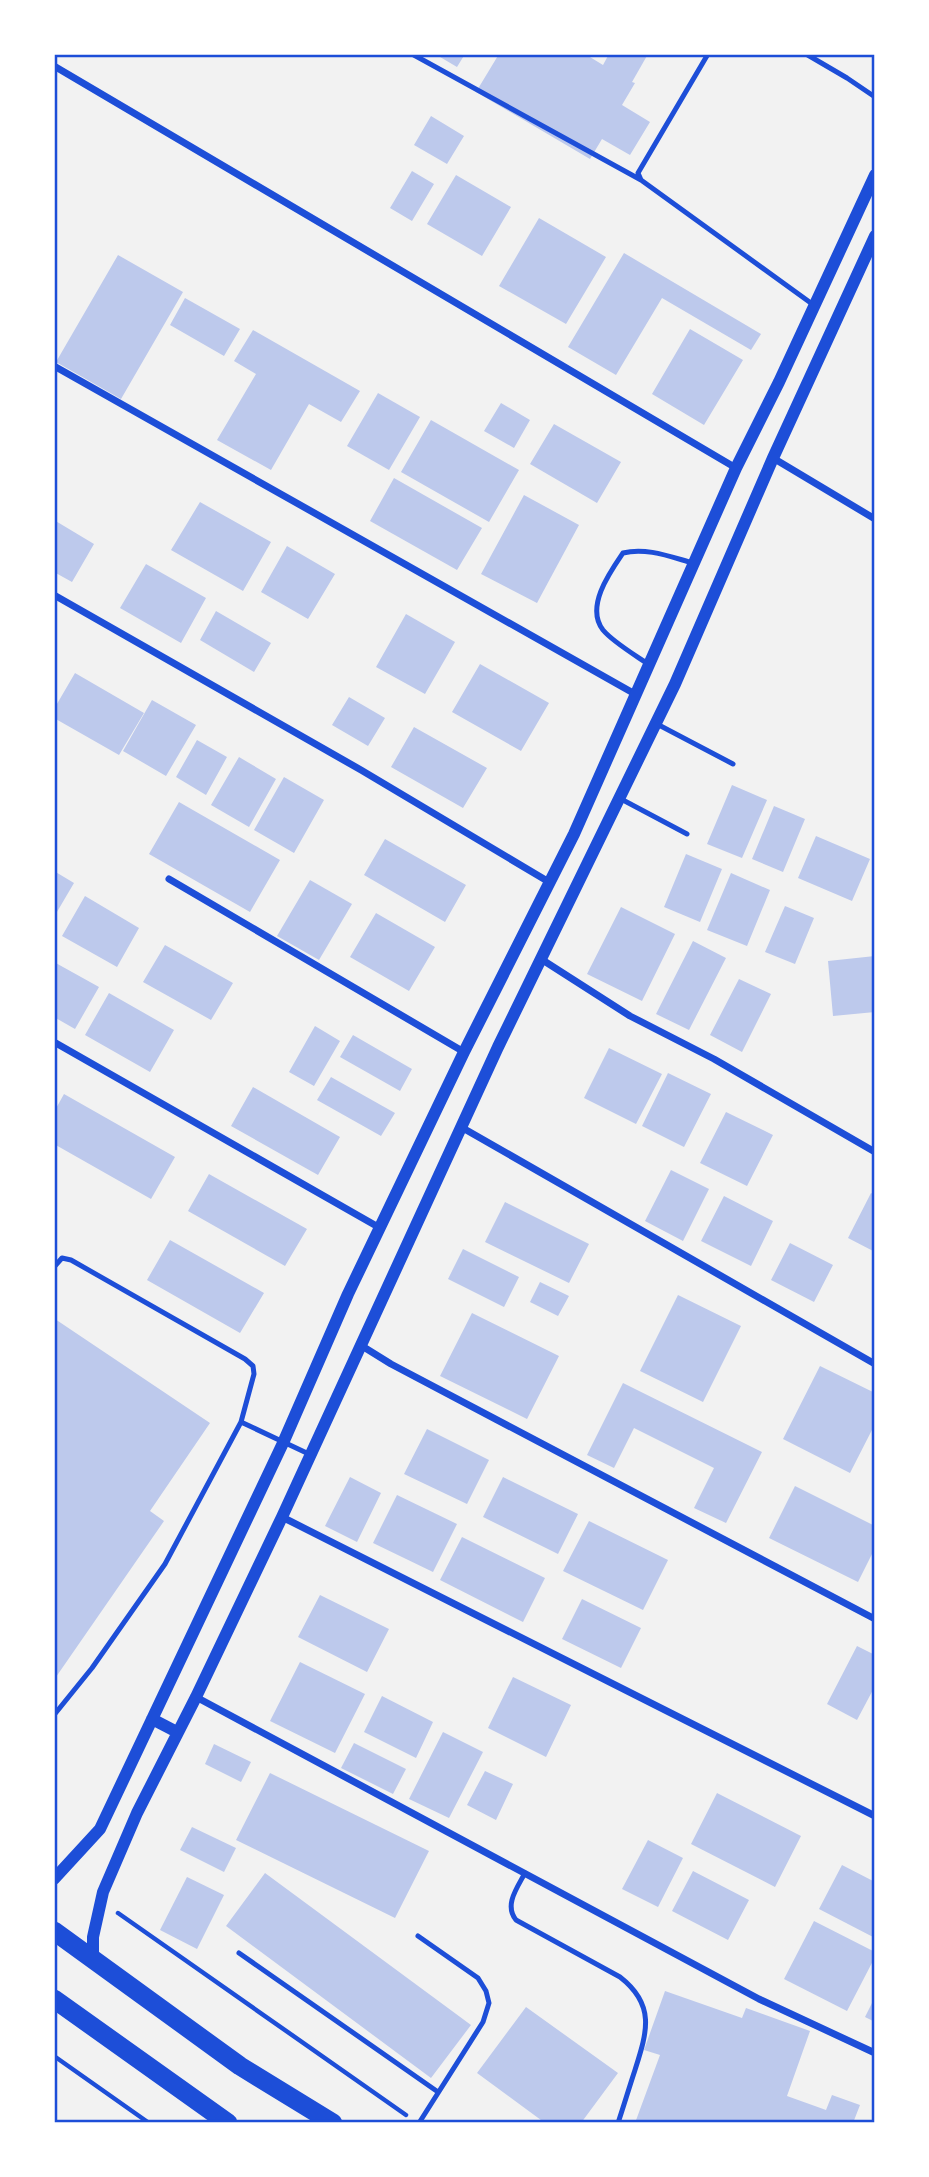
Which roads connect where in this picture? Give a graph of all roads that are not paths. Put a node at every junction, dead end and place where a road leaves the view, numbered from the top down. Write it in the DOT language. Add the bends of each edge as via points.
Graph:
graph roads {
  1 [pos="412,54"];
  2 [pos="708,54"];
  3 [pos="806,54"];
  4 [pos="54,66"];
  5 [pos="875,97"];
  6 [pos="875,175"];
  7 [pos="640,180"];
  8 [pos="875,236"];
  9 [pos="871,254"];
  10 [pos="815,306"];
  11 [pos="54,366"];
  12 [pos="773,458"];
  13 [pos="737,468"];
  14 [pos="875,519"];
  15 [pos="693,563"];
  16 [pos="54,596"];
  17 [pos="648,664"];
  18 [pos="635,694"];
  19 [pos="655,723"];
  20 [pos="733,764"];
  21 [pos="618,798"];
  22 [pos="575,834"];
  23 [pos="687,834"];
  24 [pos="595,845"];
  25 [pos="169,879"];
  26 [pos="549,882"];
  27 [pos="541,959"];
  28 [pos="54,1042"];
  29 [pos="464,1052"];
  30 [pos="461,1127"];
  31 [pos="875,1153"];
  32 [pos="380,1228"];
  33 [pos="54,1267"];
  34 [pos="362,1346"];
  35 [pos="875,1364"];
  36 [pos="241,1422"];
  37 [pos="283,1443"];
  38 [pos="311,1455"];
  39 [pos="282,1517"];
  40 [pos="875,1619"];
  41 [pos="196,1697"];
  42 [pos="54,1715"];
  43 [pos="152,1719"];
  44 [pos="177,1732"];
  45 [pos="875,1816"];
  46 [pos="525,1873"];
  47 [pos="54,1879"];
  48 [pos="54,1931"];
  49 [pos="418,1936"];
  50 [pos="239,1953"];
  51 [pos="93,1960"];
  52 [pos="54,1999"];
  53 [pos="875,2053"];
  54 [pos="438,2092"];
  55 [pos="228,2123"];
  56 [pos="333,2123"];
  57 [pos="418,2123"];
  58 [pos="618,2123"];
  1 -- 7 [label="lane"];
  2 -- 7 [label="lane" via="638,173"];
  3 -- 5 [label="lane"];
  4 -- 13 [label="street"];
  6 -- 10 [label="street"];
  7 -- 10 [label="lane"];
  8 -- 9 [label="street"];
  9 -- 12 [label="street"];
  10 -- 13 [label="street"];
  11 -- 18 [label="street"];
  12 -- 14 [label="street"];
  12 -- 19 [label="street"];
  13 -- 15 [label="street"];
  15 -- 17 [label="street"];
  15 -- 17 [label="lane" via="632,551 623,553 605,579 598,618 604,630"];
  16 -- 26 [label="street"];
  17 -- 18 [label="street"];
  18 -- 22 [label="street"];
  19 -- 20 [label="lane"];
  19 -- 21 [label="street"];
  21 -- 23 [label="lane"];
  21 -- 24 [label="street"];
  22 -- 24 [label="street"];
  22 -- 26 [label="street"];
  24 -- 27 [label="street"];
  25 -- 29 [label="street"];
  26 -- 29 [label="street"];
  27 -- 30 [label="street"];
  27 -- 31 [label="street" via="630,1016"];
  28 -- 32 [label="street"];
  29 -- 32 [label="street"];
  30 -- 34 [label="street"];
  30 -- 35 [label="street"];
  32 -- 37 [label="street"];
  33 -- 36 [label="lane" via="62,1258 71,1260 245,1359 254,1374"];
  34 -- 38 [label="street"];
  34 -- 40 [label="street"];
  36 -- 37 [label="lane"];
  36 -- 42 [label="lane" via="165,1563"];
  37 -- 38 [label="lane"];
  37 -- 43 [label="street"];
  38 -- 39 [label="street"];
  39 -- 41 [label="street"];
  39 -- 45 [label="street"];
  41 -- 44 [label="street"];
  41 -- 46 [label="street"];
  43 -- 44 [label="street"];
  43 -- 47 [label="street" via="100,1829"];
  44 -- 51 [label="street" via="103,1892"];
  46 -- 53 [label="street" via="759,1999"];
  46 -- 58 [label="lane" via="511,1901 516,1920 620,1977 640,1998 645,2039"];
  48 -- 51 [label="highway"];
  49 -- 54 [label="lane" via="478,1978 489,2003 483,2022"];
  50 -- 54 [label="lane"];
  51 -- 56 [label="highway" via="240,2066"];
  52 -- 55 [label="highway"];
  54 -- 57 [label="lane"];
}
